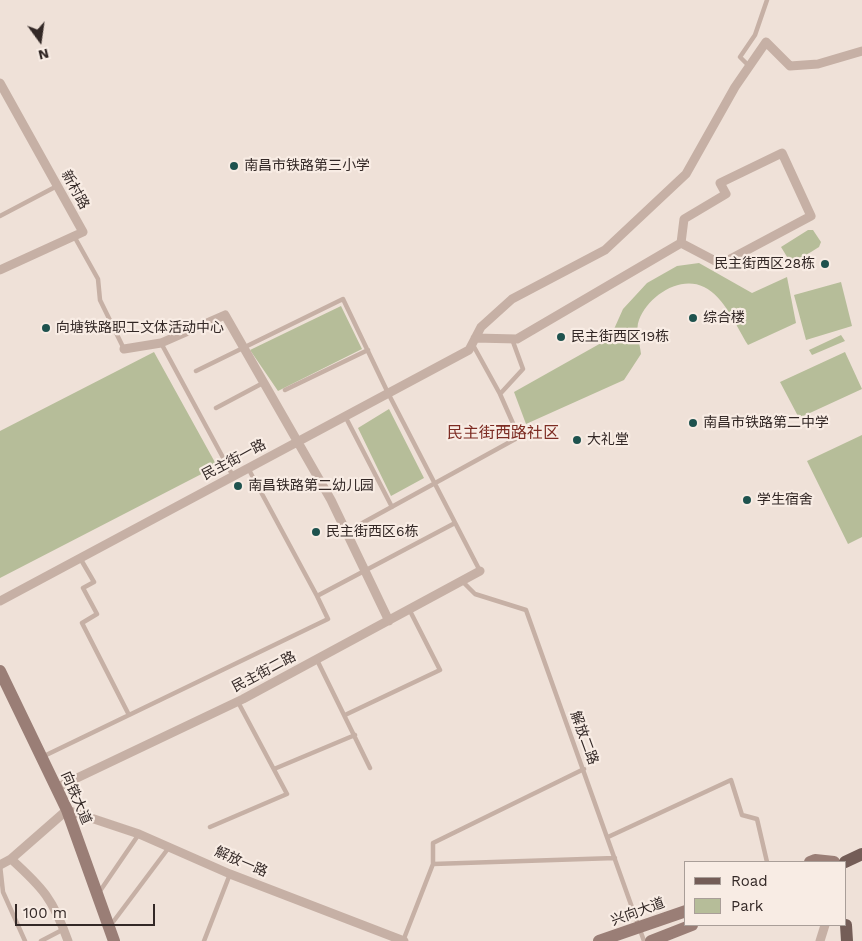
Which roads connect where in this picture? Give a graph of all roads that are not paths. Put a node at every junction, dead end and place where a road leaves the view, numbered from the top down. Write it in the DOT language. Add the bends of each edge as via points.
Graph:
graph roads {
  1 [pos="767,0"];
  2 [pos="862,51"];
  3 [pos="750,66"];
  4 [pos="0,83"];
  5 [pos="57,186"];
  6 [pos="0,216"];
  7 [pos="74,236"];
  8 [pos="681,243"];
  9 [pos="0,270"];
  10 [pos="512,339"];
  11 [pos="474,341"];
  12 [pos="161,343"];
  13 [pos="243,348"];
  14 [pos="124,349"];
  15 [pos="368,350"];
  16 [pos="196,371"];
  17 [pos="263,383"];
  18 [pos="284,390"];
  19 [pos="388,394"];
  20 [pos="500,394"];
  21 [pos="216,408"];
  22 [pos="345,416"];
  23 [pos="299,441"];
  24 [pos="248,468"];
  25 [pos="233,476"];
  26 [pos="434,482"];
  27 [pos="392,507"];
  28 [pos="455,523"];
  29 [pos="346,532"];
  30 [pos="80,558"];
  31 [pos="365,571"];
  32 [pos="480,571"];
  33 [pos="462,581"];
  34 [pos="317,596"];
  35 [pos="0,601"];
  36 [pos="409,609"];
  37 [pos="389,621"];
  38 [pos="317,660"];
  39 [pos="0,671"];
  40 [pos="238,701"];
  41 [pos="129,715"];
  42 [pos="345,715"];
  43 [pos="355,735"];
  44 [pos="41,757"];
  45 [pos="370,768"];
  46 [pos="274,769"];
  47 [pos="584,769"];
  48 [pos="56,788"];
  49 [pos="67,810"];
  50 [pos="210,828"];
  51 [pos="139,834"];
  52 [pos="608,837"];
  53 [pos="170,846"];
  54 [pos="862,854"];
  55 [pos="615,858"];
  56 [pos="11,859"];
  57 [pos="767,861"];
  58 [pos="846,861"];
  59 [pos="433,864"];
  60 [pos="0,865"];
  61 [pos="230,874"];
  62 [pos="98,895"];
  63 [pos="684,911"];
  64 [pos="689,926"];
  65 [pos="825,926"];
  66 [pos="846,926"];
  67 [pos="109,928"];
  68 [pos="640,928"];
  69 [pos="64,929"];
  70 [pos="25,941"];
  71 [pos="41,941"];
  72 [pos="68,941"];
  73 [pos="114,941"];
  74 [pos="204,941"];
  75 [pos="404,941"];
  76 [pos="599,941"];
  77 [pos="644,941"];
  78 [pos="651,941"];
  79 [pos="820,941"];
  80 [pos="846,941"];
  1 -- 3 [label="lane" via="755,35 740,57"];
  2 -- 3 [label="street, 民主街一路" via="818,64 790,66 766,42"];
  3 -- 11 [label="street, 民主街一路" via="686,174 606,250 512,299 480,327"];
  4 -- 5 [label="street, 新村路"];
  5 -- 6 [label="lane"];
  5 -- 7 [label="street, 新村路" via="82,232"];
  7 -- 9 [label="street"];
  7 -- 14 [label="lane" via="98,279 100,300"];
  8 -- 8 [label="street" via="684,219 726,194 720,183 782,153 812,216 721,264"];
  8 -- 10 [label="street"];
  10 -- 11 [label="street"];
  10 -- 20 [label="lane" via="523,369"];
  11 -- 19 [label="street, 民主街一路" via="469,350"];
  11 -- 20 [label="lane"];
  12 -- 13 [label="street" via="225,315"];
  12 -- 14 [label="street"];
  12 -- 25 [label="lane"];
  13 -- 15 [label="lane" via="343,299"];
  13 -- 16 [label="lane"];
  13 -- 17 [label="street"];
  15 -- 18 [label="lane"];
  15 -- 19 [label="lane"];
  17 -- 21 [label="lane"];
  17 -- 23 [label="street"];
  19 -- 22 [label="street, 民主街一路"];
  19 -- 26 [label="lane"];
  20 -- 26 [label="lane" via="519,437"];
  22 -- 23 [label="street, 民主街一路"];
  22 -- 27 [label="lane"];
  23 -- 24 [label="street, 民主街一路"];
  23 -- 29 [label="street"];
  24 -- 25 [label="street, 民主街一路"];
  24 -- 34 [label="lane"];
  25 -- 30 [label="street, 民主街一路"];
  26 -- 27 [label="lane"];
  26 -- 28 [label="lane"];
  27 -- 29 [label="lane"];
  28 -- 31 [label="lane"];
  28 -- 32 [label="lane"];
  29 -- 31 [label="street"];
  30 -- 35 [label="street, 民主街一路"];
  30 -- 41 [label="lane" via="94,582 84,588 97,614 82,623"];
  31 -- 34 [label="lane"];
  31 -- 37 [label="street"];
  32 -- 33 [label="street, 民主街二路"];
  33 -- 36 [label="street, 民主街二路"];
  33 -- 47 [label="lane, 解放二路" via="475,594 526,610"];
  34 -- 41 [label="lane" via="328,620"];
  36 -- 37 [label="street, 民主街二路"];
  36 -- 42 [label="lane" via="440,670"];
  37 -- 38 [label="street, 民主街二路"];
  38 -- 40 [label="street, 民主街二路"];
  38 -- 42 [label="lane"];
  39 -- 44 [label="street, 向铁大道"];
  40 -- 46 [label="lane"];
  40 -- 48 [label="street, 民主街二路"];
  41 -- 44 [label="lane"];
  42 -- 43 [label="lane"];
  43 -- 45 [label="lane"];
  43 -- 46 [label="lane"];
  44 -- 48 [label="street, 向铁大道"];
  46 -- 50 [label="lane" via="287,794"];
  47 -- 52 [label="lane, 解放二路"];
  47 -- 59 [label="lane" via="433,843"];
  48 -- 49 [label="street, 向铁大道"];
  49 -- 51 [label="street, 解放一路"];
  49 -- 56 [label="street"];
  49 -- 62 [label="street, 向铁大道"];
  51 -- 53 [label="street, 解放一路"];
  51 -- 62 [label="lane"];
  52 -- 55 [label="lane, 解放二路"];
  52 -- 57 [label="lane" via="731,780 742,815 757,819"];
  53 -- 61 [label="street, 解放一路"];
  53 -- 67 [label="lane"];
  54 -- 58 [label="main road"];
  55 -- 59 [label="lane"];
  55 -- 68 [label="lane, 解放二路"];
  56 -- 60 [label="street"];
  56 -- 69 [label="street" via="42,887 56,908"];
  59 -- 75 [label="lane"];
  60 -- 70 [label="lane" via="3,892"];
  61 -- 74 [label="lane"];
  61 -- 75 [label="street, 解放一路"];
  62 -- 67 [label="street, 向铁大道"];
  63 -- 68 [label="street, 兴向大道"];
  64 -- 78 [label="street"];
  65 -- 79 [label="street"];
  66 -- 80 [label="main road"];
  67 -- 73 [label="street, 向铁大道"];
  68 -- 76 [label="street, 兴向大道"];
  68 -- 77 [label="lane, 解放二路"];
  69 -- 71 [label="lane"];
  69 -- 72 [label="street"];
}
